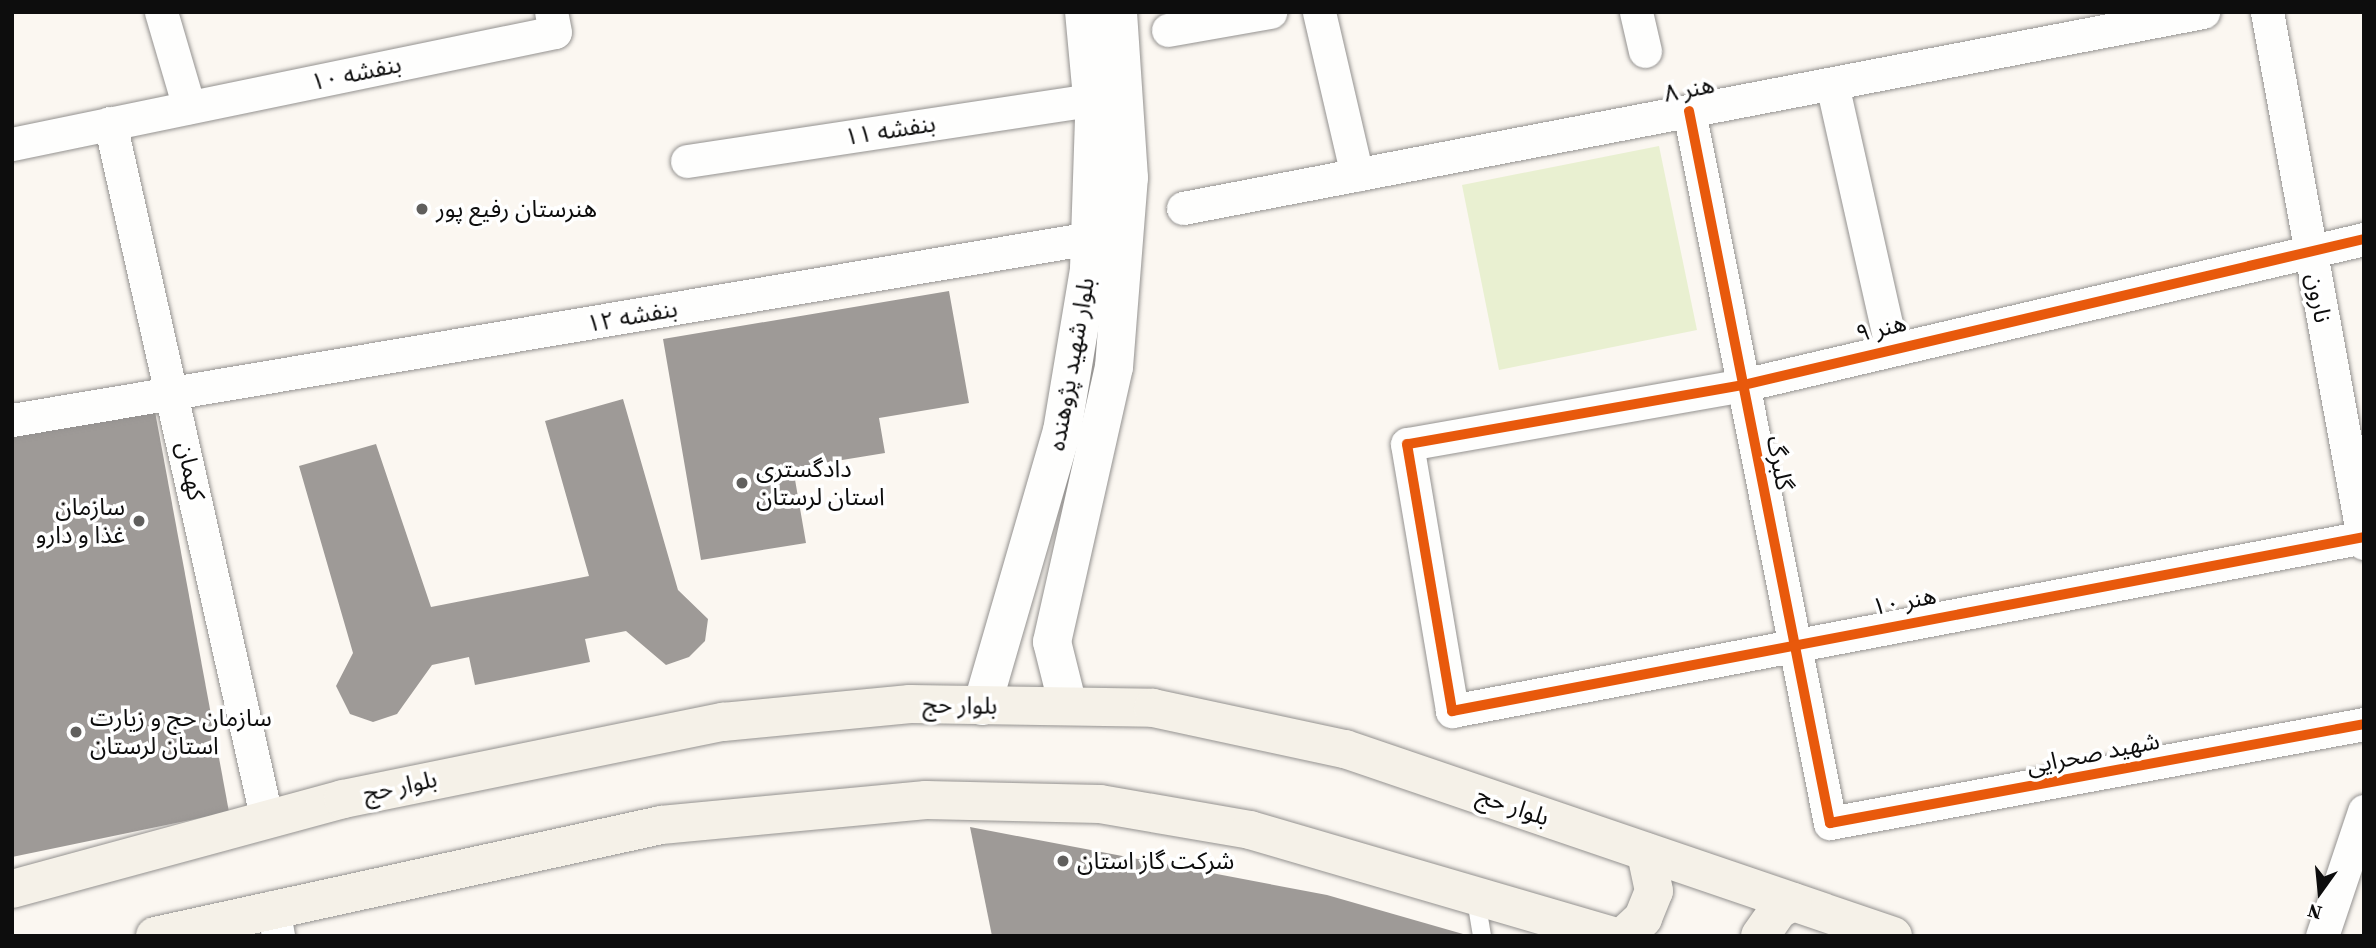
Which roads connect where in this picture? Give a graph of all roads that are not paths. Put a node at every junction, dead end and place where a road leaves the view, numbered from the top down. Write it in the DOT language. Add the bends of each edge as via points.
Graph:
graph roads {
  1 [pos="161,12"];
  2 [pos="551,12"];
  3 [pos="1084,12"];
  4 [pos="1118,12"];
  5 [pos="1270,12"];
  6 [pos="1319,12"];
  7 [pos="1636,12"];
  8 [pos="2203,12"];
  9 [pos="2267,12"];
  10 [pos="1168,30"];
  11 [pos="1645,51"];
  12 [pos="1832,84"];
  13 [pos="1092,100"];
  14 [pos="189,107"];
  15 [pos="1689,111"];
  16 [pos="124,120"];
  17 [pos="12,145"];
  18 [pos="687,161"];
  19 [pos="1357,175"];
  20 [pos="1182,208"];
  21 [pos="1090,239"];
  22 [pos="2364,239"];
  23 [pos="2310,250"];
  24 [pos="1892,346"];
  25 [pos="1743,385"];
  26 [pos="174,394"];
  27 [pos="12,420"];
  28 [pos="2363,539"];
  29 [pos="1794,643"];
  30 [pos="982,706"];
  31 [pos="1068,706"];
  32 [pos="1452,711"];
  33 [pos="2364,724"];
  34 [pos="2364,811"];
  35 [pos="267,820"];
  36 [pos="1830,823"];
  37 [pos="1646,852"];
  38 [pos="12,890"];
  39 [pos="1475,892"];
  40 [pos="1793,902"];
  41 [pos="276,922"];
  42 [pos="155,936"];
  43 [pos="1482,936"];
  44 [pos="1612,936"];
  45 [pos="1624,936"];
  46 [pos="1760,936"];
  47 [pos="1893,936"];
  48 [pos="2322,936"];
  1 -- 14 [label="street"];
  2 -- 14 [label="street, بنفشه ۱۰" via="555,32"];
  3 -- 13 [label="street, بلوار شهید پژوهنده"];
  4 -- 31 [label="street, بلوار شهید پژوهنده" via="1129,178 1114,367 1052,642"];
  5 -- 10 [label="street"];
  6 -- 19 [label="street"];
  7 -- 11 [label="street"];
  8 -- 12 [label="street, هنر ۸"];
  9 -- 23 [label="street, نارون"];
  12 -- 15 [label="street, هنر ۸"];
  12 -- 24 [label="street"];
  13 -- 18 [label="street, بنفشه ۱۱"];
  13 -- 21 [label="street, بلوار شهید پژوهنده"];
  14 -- 16 [label="street, بنفشه ۱۰"];
  15 -- 19 [label="street, هنر ۸"];
  15 -- 25 [label="street, گلبرگ"];
  16 -- 17 [label="street, بنفشه ۱۰"];
  16 -- 26 [label="street, کهمان"];
  19 -- 20 [label="street, هنر ۸"];
  21 -- 26 [label="street, بنفشه ۱۲"];
  21 -- 30 [label="street, بلوار شهید پژوهنده" via="1062,431"];
  22 -- 23 [label="street, هنر ۹"];
  23 -- 24 [label="street, هنر ۹"];
  23 -- 28 [label="street, نارون"];
  24 -- 25 [label="street, هنر ۹"];
  25 -- 29 [label="street, گلبرگ"];
  25 -- 32 [label="street, هنر ۹" via="1406,444"];
  26 -- 27 [label="street, بنفشه ۱۲"];
  26 -- 35 [label="street, کهمان"];
  28 -- 29 [label="street, هنر ۱۰"];
  29 -- 32 [label="street, هنر ۱۰"];
  29 -- 36 [label="street, گلبرگ"];
  30 -- 31 [label="main road, بلوار حج"];
  30 -- 35 [label="main road, بلوار حج" via="910,704 723,722 599,743"];
  31 -- 37 [label="main road, بلوار حج" via="1153,708 1345,748"];
  33 -- 36 [label="street, شهید صحرایی"];
  34 -- 48 [label="street"];
  35 -- 38 [label="main road, بلوار حج"];
  37 -- 40 [label="main road, بلوار حج"];
  37 -- 45 [label="main road" via="1654,877 1650,904"];
  39 -- 41 [label="main road" via="1250,830 1100,804 926,800 661,825"];
  39 -- 43 [label="lane"];
  39 -- 44 [label="main road"];
  40 -- 46 [label="main road" via="1778,910"];
  40 -- 47 [label="main road, بلوار حج"];
  41 -- 42 [label="main road"];
}
